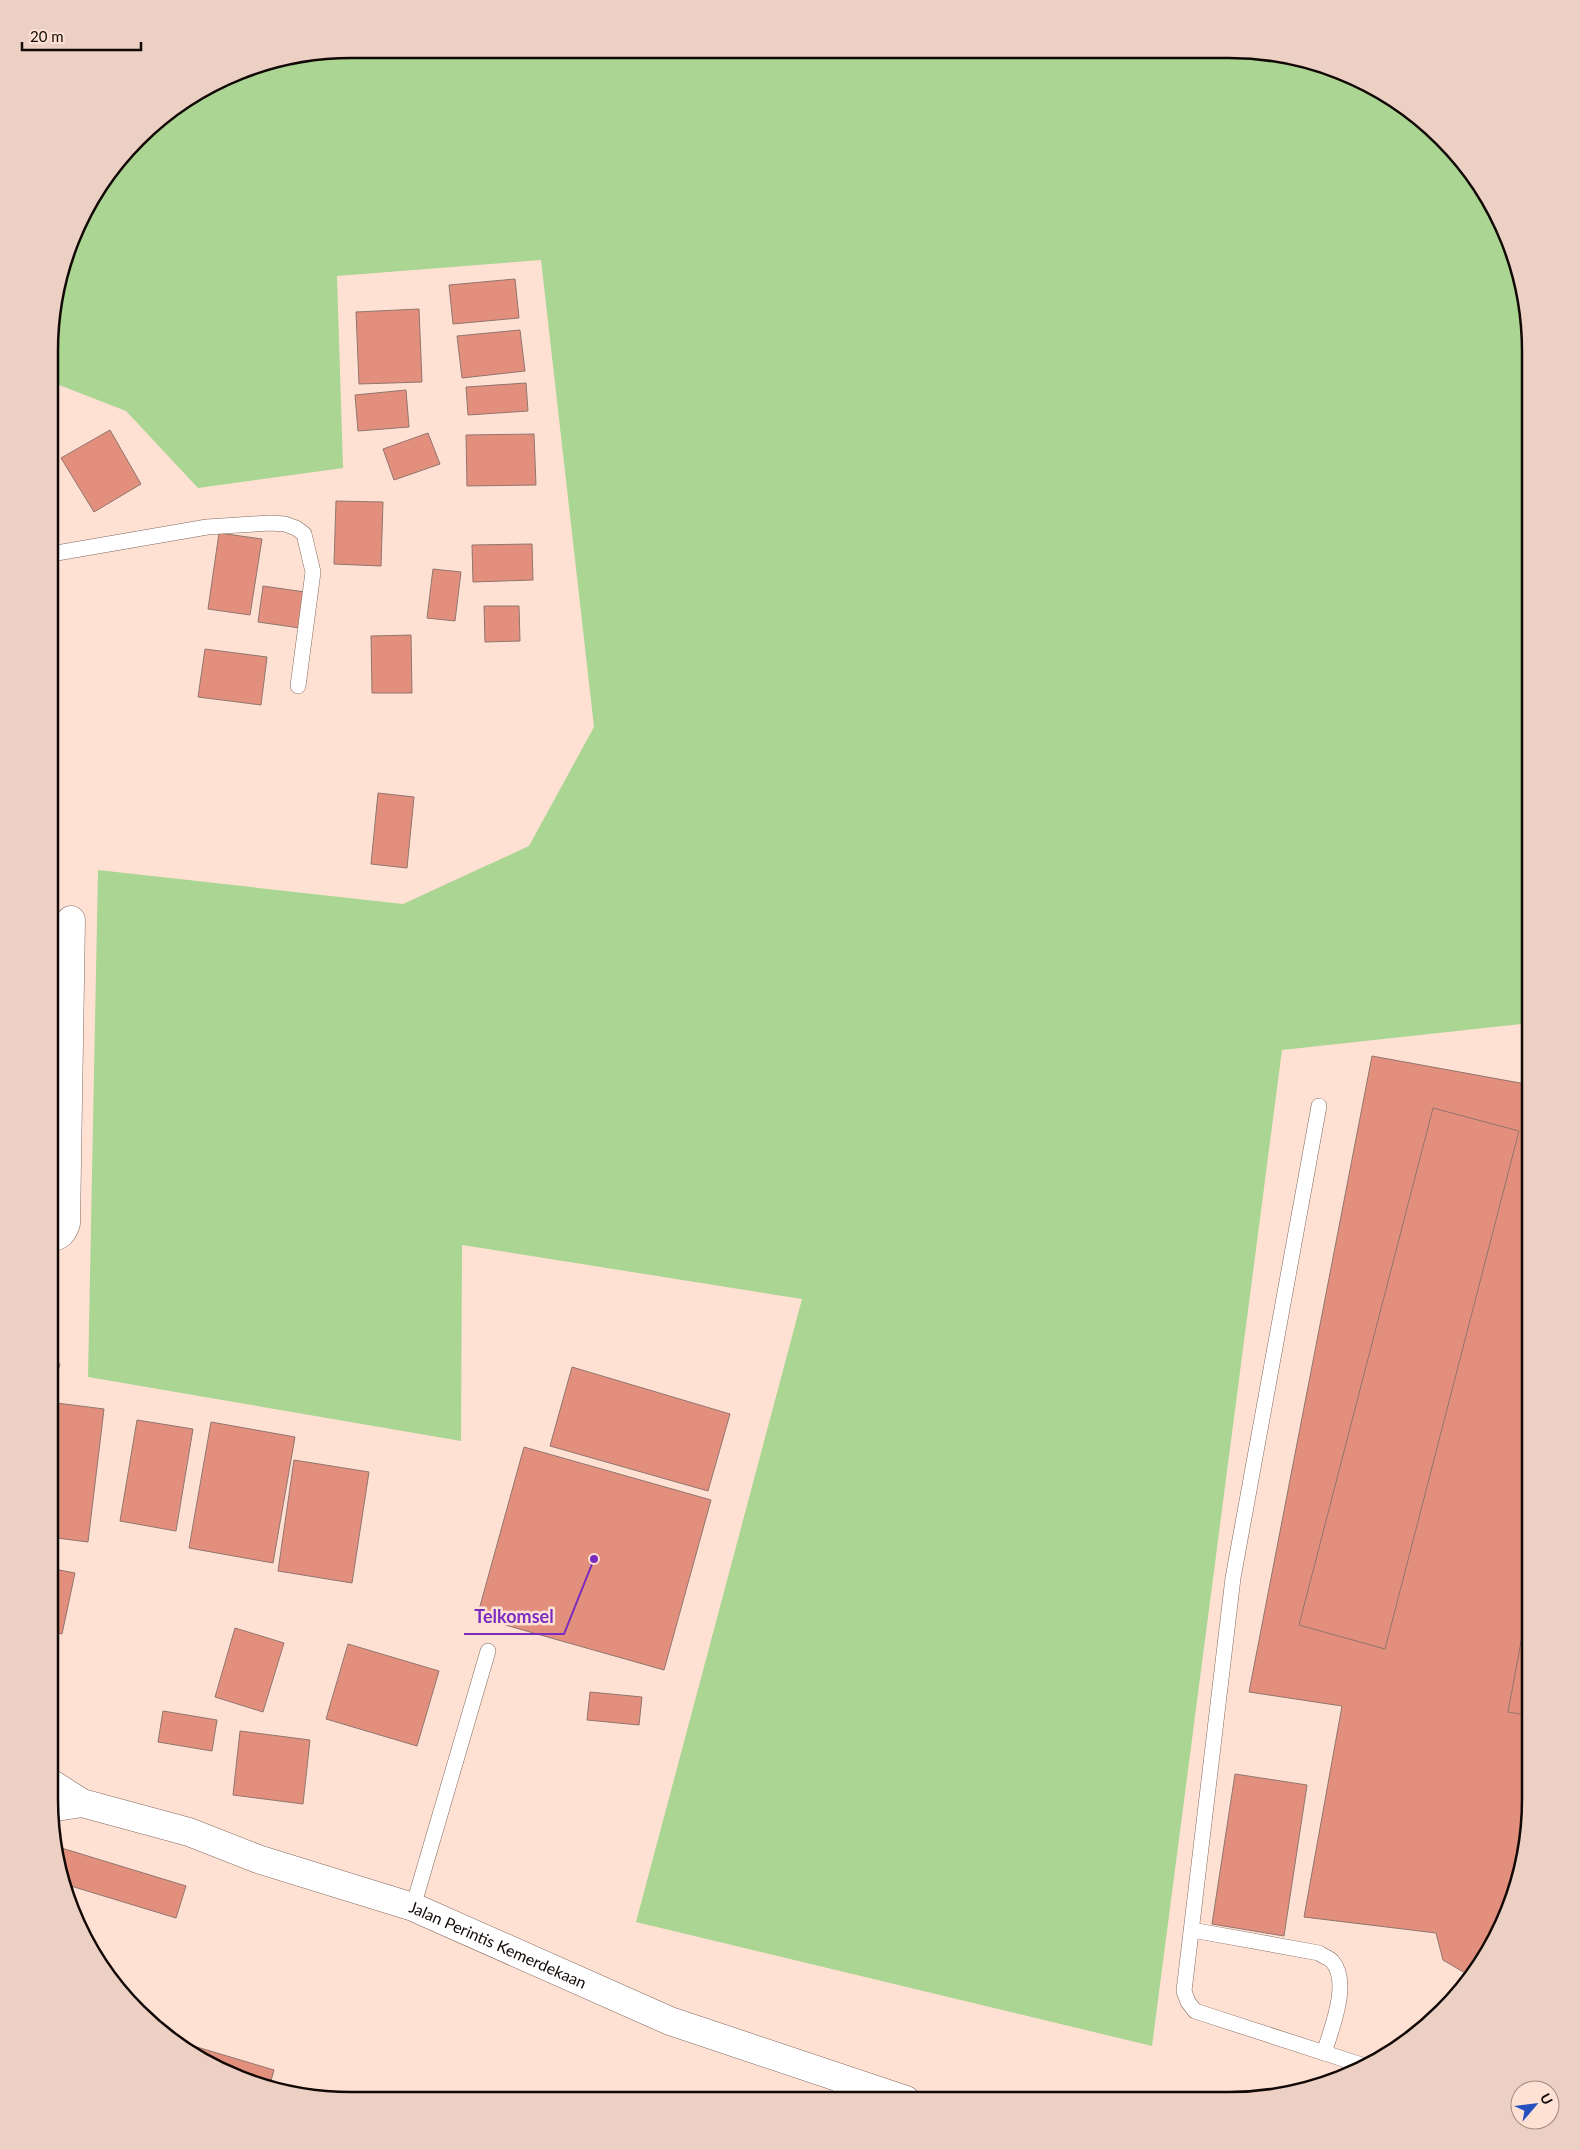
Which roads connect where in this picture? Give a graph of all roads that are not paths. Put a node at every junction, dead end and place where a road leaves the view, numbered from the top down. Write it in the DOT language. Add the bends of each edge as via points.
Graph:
graph roads {
  1 [pos="57,553"];
  2 [pos="298,686"];
  3 [pos="71,920"];
  4 [pos="1319,1106"];
  5 [pos="57,1236"];
  6 [pos="488,1651"];
  7 [pos="57,1787"];
  8 [pos="82,1804"];
  9 [pos="57,1807"];
  10 [pos="413,1907"];
  11 [pos="1192,1930"];
  12 [pos="1324,2053"];
  13 [pos="1356,2063"];
  14 [pos="847,2091"];
  1 -- 2 [label="lane" via="207,527 285,524 296,528 304,534 313,572"];
  3 -- 5 [label="main road" via="66,1223"];
  4 -- 11 [label="lane" via="1233,1578"];
  6 -- 10 [label="lane"];
  7 -- 8 [label="main road, Jalan Perintis Kemerdekaan"];
  8 -- 9 [label="main road, Jalan Perintis Kemerdekaan"];
  8 -- 10 [label="main road, Jalan Perintis Kemerdekaan" via="189,1832 258,1858"];
  10 -- 14 [label="main road, Jalan Perintis Kemerdekaan" via="670,2021"];
  11 -- 12 [label="lane" via="1184,1991 1195,2011"];
  11 -- 12 [label="lane" via="1319,1953 1331,1960 1337,1968 1341,1994"];
  12 -- 13 [label="lane"];
}
